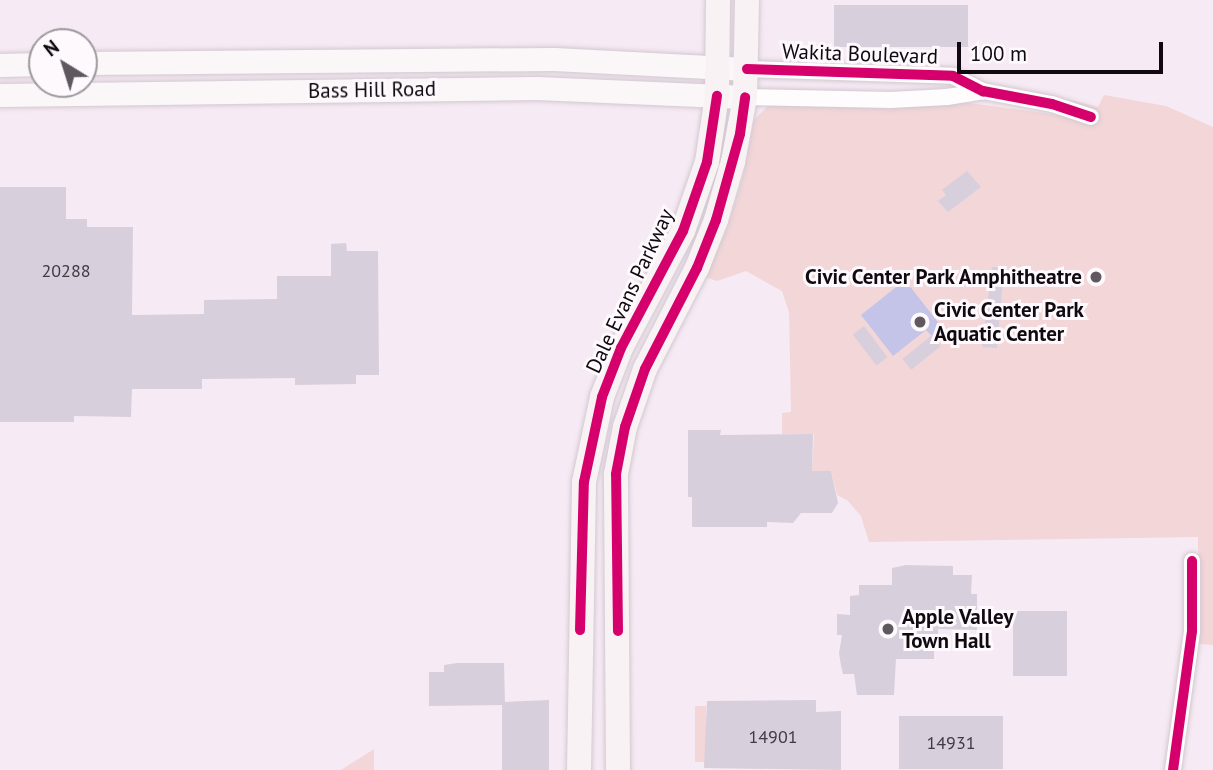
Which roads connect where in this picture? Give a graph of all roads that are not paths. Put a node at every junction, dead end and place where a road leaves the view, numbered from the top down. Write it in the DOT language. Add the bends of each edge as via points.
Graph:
graph roads {
  1 [pos="718,0"];
  2 [pos="747,0"];
  3 [pos="98,63"];
  4 [pos="28,64"];
  5 [pos="0,65"];
  6 [pos="718,68"];
  7 [pos="747,69"];
  8 [pos="984,90"];
  9 [pos="0,95"];
  10 [pos="717,96"];
  11 [pos="745,97"];
  12 [pos="1091,117"];
  13 [pos="1192,561"];
  14 [pos="579,770"];
  15 [pos="618,770"];
  16 [pos="1173,770"];
  1 -- 6 [label="main road, Dale Evans Parkway"];
  2 -- 7 [label="main road"];
  3 -- 6 [label="main road, Bass Hill Road" via="554,59"];
  4 -- 5 [label="main road"];
  6 -- 7 [label="main road, Bass Hill Road"];
  6 -- 10 [label="main road, Dale Evans Parkway"];
  7 -- 8 [label="street, Wakita Boulevard" via="953,76"];
  7 -- 11 [label="main road"];
  8 -- 11 [label="street, Wakita Boulevard" via="891,100"];
  8 -- 12 [label="street, Wakita Boulevard"];
  9 -- 10 [label="main road, Bass Hill Road" via="537,88"];
  10 -- 11 [label="main road, Bass Hill Road"];
  10 -- 14 [label="main road, Dale Evans Parkway" via="707,162 683,231 621,348 594,431 584,482"];
  11 -- 15 [label="main road" via="740,134 716,220 645,369 618,463"];
  13 -- 16 [label="street" via="1192,631"];
}
